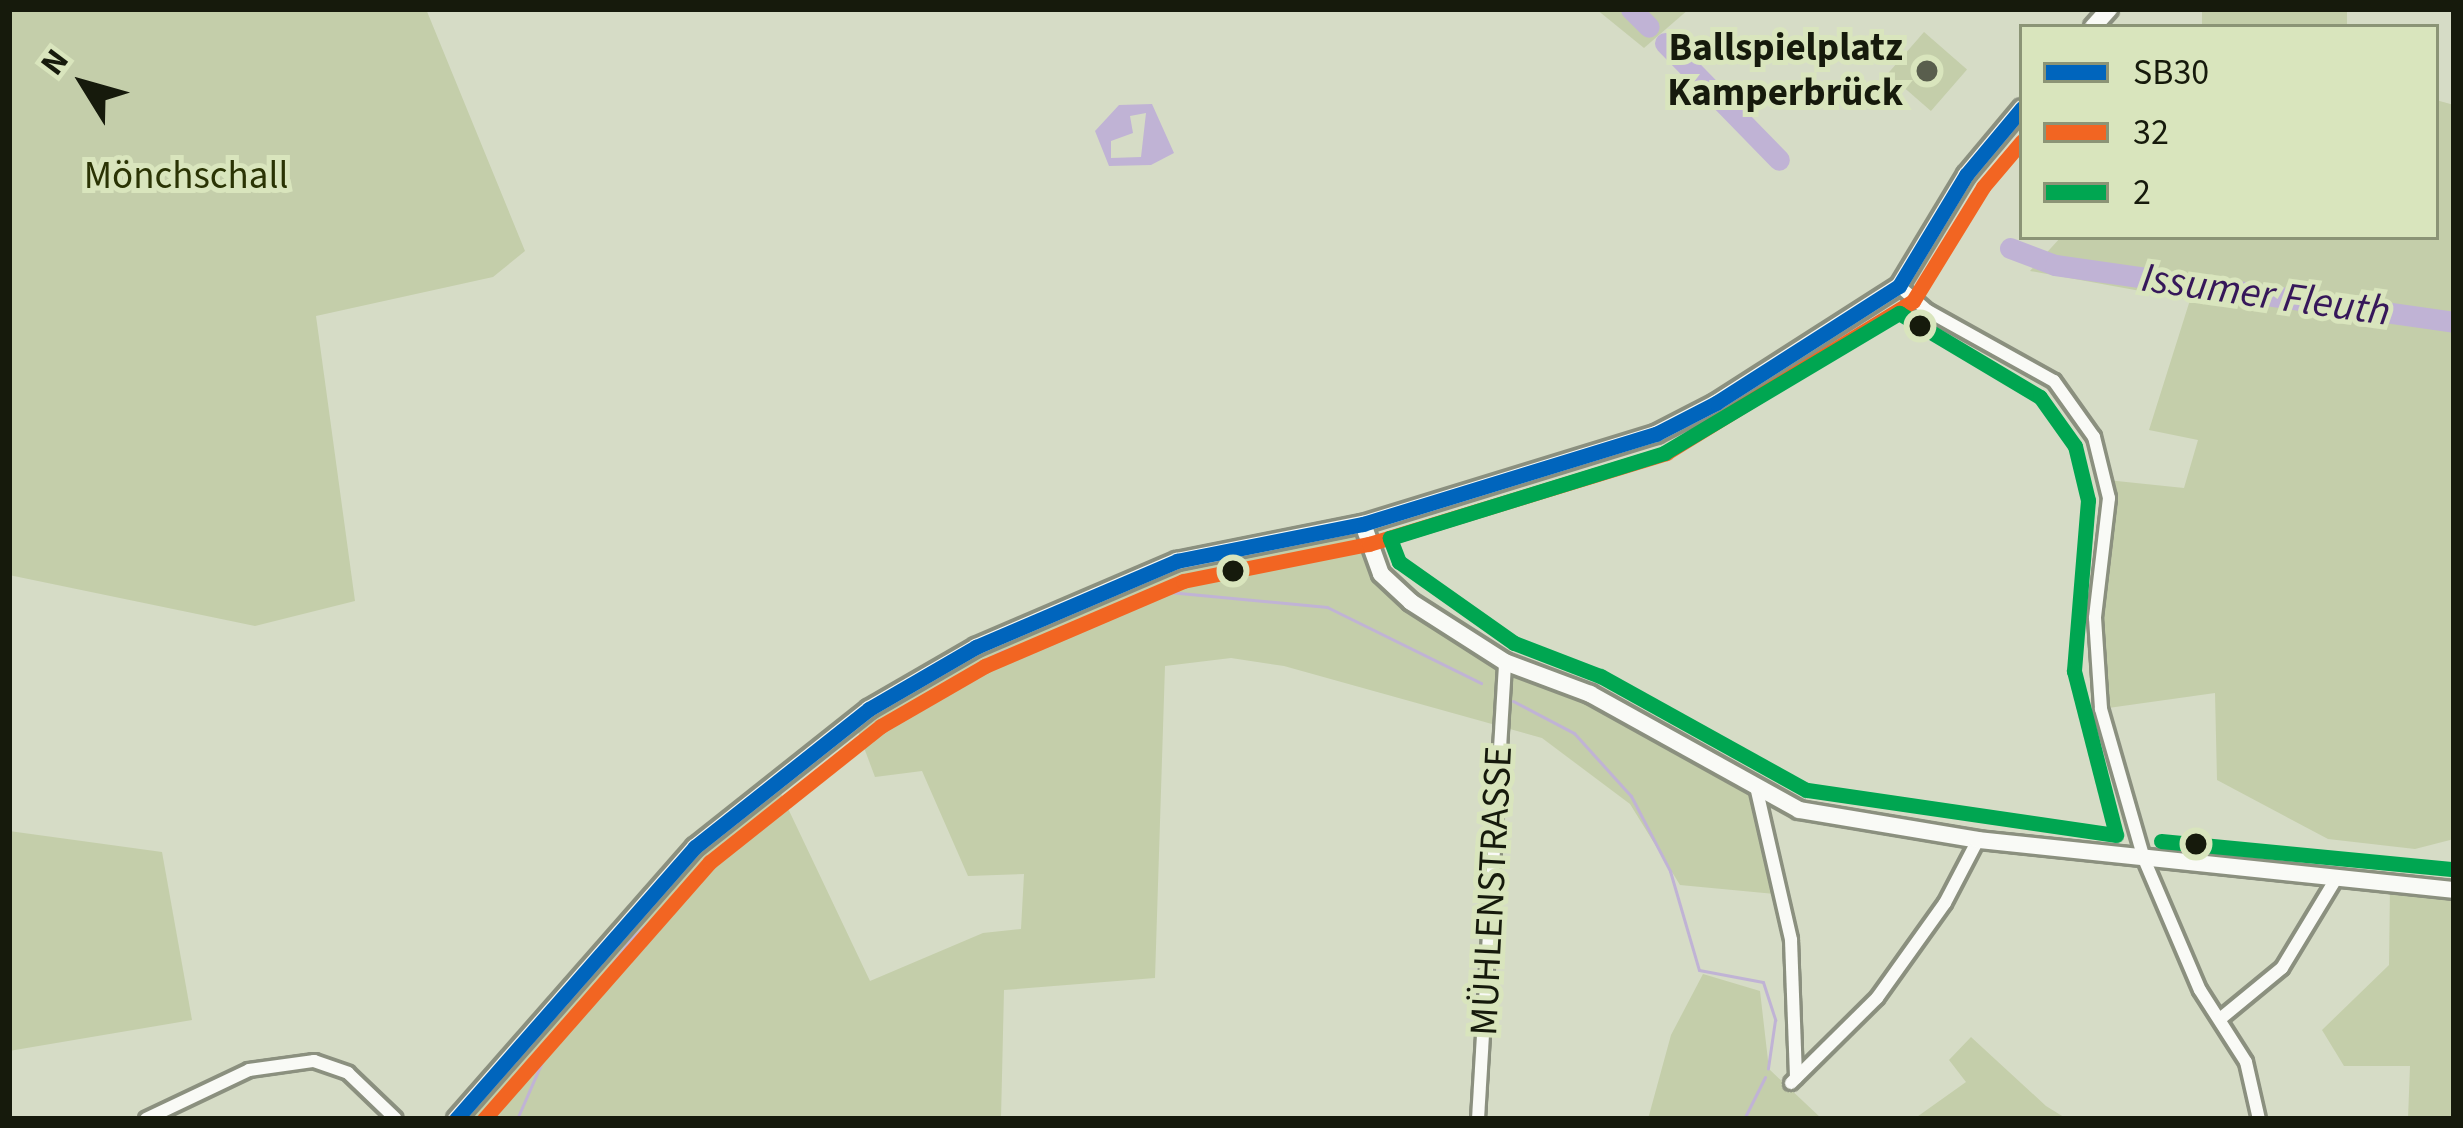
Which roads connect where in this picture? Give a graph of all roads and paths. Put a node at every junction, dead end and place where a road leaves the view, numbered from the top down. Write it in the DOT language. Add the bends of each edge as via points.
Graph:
graph roads {
  1 [pos="2019,112"];
  2 [pos="1899,286"];
  3 [pos="1363,524"];
  4 [pos="1505,662"];
  5 [pos="1757,791"];
  6 [pos="1978,840"];
  7 [pos="2144,859"];
  8 [pos="2333,882"];
  9 [pos="2454,890"];
  10 [pos="2220,1019"];
  11 [pos="146,1119"];
  12 [pos="396,1119"];
  13 [pos="456,1119"];
  14 [pos="1478,1119"];
  15 [pos="2259,1119"];
  1 -- 2 [label="main road" via="1966,176"];
  2 -- 3 [label="main road" via="1859,319 1656,434"];
  2 -- 7 [label="street" via="1928,311 2054,381 2094,437 2109,498 2095,668"];
  3 -- 4 [label="main road" via="1381,574"];
  3 -- 13 [label="main road" via="1177,561 1106,587 976,646 869,710 695,847"];
  4 -- 5 [label="main road" via="1590,694"];
  4 -- 14 [label="street, MÜHLENSTRASSE"];
  5 -- 6 [label="main road" via="1799,810"];
  5 -- 6 [label="street" via="1791,940 1793,1081 1877,998 1956,886"];
  6 -- 7 [label="main road"];
  7 -- 8 [label="main road"];
  7 -- 10 [label="street"];
  8 -- 9 [label="main road"];
  8 -- 10 [label="street" via="2290,958"];
  10 -- 15 [label="street" via="2246,1062"];
  11 -- 12 [label="street" via="249,1070 314,1060 348,1072"];
}
